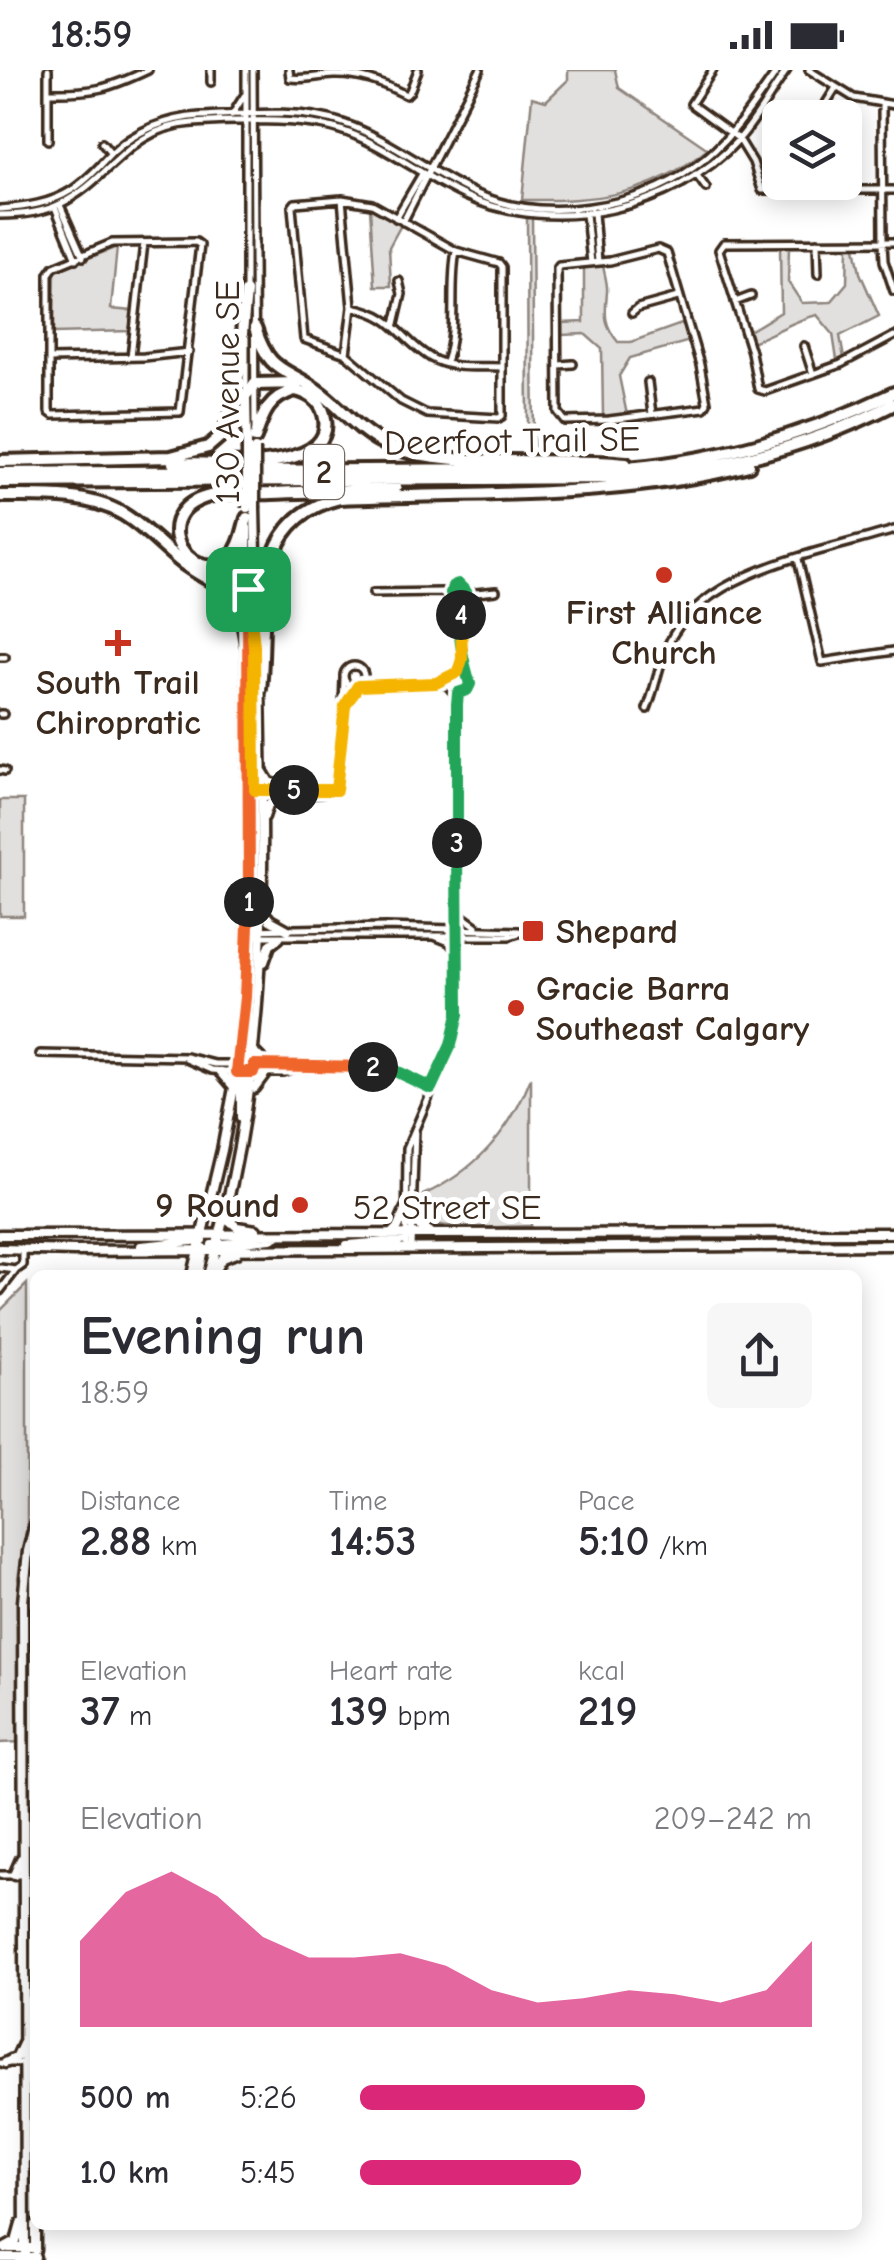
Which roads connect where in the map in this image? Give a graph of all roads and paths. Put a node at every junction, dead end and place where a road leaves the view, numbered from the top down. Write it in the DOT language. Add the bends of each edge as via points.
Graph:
graph roads {
  1 [pos="48,70"];
  2 [pos="148,70"];
  3 [pos="211,70"];
  4 [pos="250,70"];
  5 [pos="289,70"];
  6 [pos="418,70"];
  7 [pos="480,70"];
  8 [pos="713,70"];
  9 [pos="778,70"];
  10 [pos="787,70"];
  11 [pos="809,70"];
  12 [pos="350,76"];
  13 [pos="211,82"];
  14 [pos="349,87"];
  15 [pos="246,88"];
  16 [pos="835,89"];
  17 [pos="48,92"];
  18 [pos="830,100"];
  19 [pos="882,105"];
  20 [pos="894,105"];
  21 [pos="250,114"];
  22 [pos="232,115"];
  23 [pos="250,123"];
  24 [pos="267,123"];
  25 [pos="732,134"];
  26 [pos="48,140"];
  27 [pos="738,140"];
  28 [pos="102,142"];
  29 [pos="254,148"];
  30 [pos="111,154"];
  31 [pos="428,169"];
  32 [pos="694,172"];
  33 [pos="425,176"];
  34 [pos="706,188"];
  35 [pos="881,190"];
  36 [pos="894,190"];
  37 [pos="342,200"];
  38 [pos="56,204"];
  39 [pos="590,211"];
  40 [pos="0,212"];
  41 [pos="400,220"];
  42 [pos="144,242"];
  43 [pos="817,242"];
  44 [pos="882,242"];
  45 [pos="894,242"];
  46 [pos="456,252"];
  47 [pos="79,258"];
  48 [pos="595,262"];
  49 [pos="818,274"];
  50 [pos="399,281"];
  51 [pos="894,291"];
  52 [pos="246,292"];
  53 [pos="751,296"];
  54 [pos="678,297"];
  55 [pos="735,302"];
  56 [pos="352,307"];
  57 [pos="632,313"];
  58 [pos="395,324"];
  59 [pos="255,328"];
  60 [pos="894,336"];
  61 [pos="804,346"];
  62 [pos="189,352"];
  63 [pos="346,354"];
  64 [pos="131,357"];
  65 [pos="50,359"];
  66 [pos="445,363"];
  67 [pos="559,364"];
  68 [pos="573,364"];
  69 [pos="502,367"];
  70 [pos="813,374"];
  71 [pos="648,382"];
  72 [pos="255,384"];
  73 [pos="308,385"];
  74 [pos="894,390"];
  75 [pos="246,395"];
  76 [pos="894,404"];
  77 [pos="652,416"];
  78 [pos="814,438"];
  79 [pos="252,445"];
  80 [pos="0,461"];
  81 [pos="647,466"];
  82 [pos="114,471"];
  83 [pos="0,472"];
  84 [pos="444,481"];
  85 [pos="0,482"];
  86 [pos="0,496"];
  87 [pos="250,512"];
  88 [pos="894,530"];
  89 [pos="798,560"];
  90 [pos="185,564"];
  91 [pos="251,568"];
  92 [pos="248,589"];
  93 [pos="496,591"];
  94 [pos="374,592"];
  95 [pos="461,595"];
  96 [pos="247,644"];
  97 [pos="894,651"];
  98 [pos="462,659"];
  99 [pos="364,672"];
  100 [pos="458,672"];
  101 [pos="467,675"];
  102 [pos="450,676"];
  103 [pos="344,678"];
  104 [pos="439,683"];
  105 [pos="384,684"];
  106 [pos="358,686"];
  107 [pos="449,686"];
  108 [pos="260,689"];
  109 [pos="457,693"];
  110 [pos="345,706"];
  111 [pos="647,709"];
  112 [pos="261,767"];
  113 [pos="287,790"];
  114 [pos="254,792"];
  115 [pos="327,792"];
  116 [pos="277,796"];
  117 [pos="262,821"];
  118 [pos="263,912"];
  119 [pos="458,912"];
  120 [pos="479,928"];
  121 [pos="288,930"];
  122 [pos="458,931"];
  123 [pos="256,932"];
  124 [pos="431,935"];
  125 [pos="279,938"];
  126 [pos="458,952"];
  127 [pos="262,966"];
  128 [pos="245,997"];
  129 [pos="255,1053"];
  130 [pos="40,1054"];
  131 [pos="183,1058"];
  132 [pos="252,1067"];
  133 [pos="238,1069"];
  134 [pos="267,1069"];
  135 [pos="220,1072"];
  136 [pos="234,1088"];
  137 [pos="431,1088"];
  138 [pos="250,1096"];
  139 [pos="243,1131"];
  140 [pos="213,1190"];
  141 [pos="409,1208"];
  142 [pos="224,1215"];
  143 [pos="185,1234"];
  144 [pos="274,1234"];
  145 [pos="439,1234"];
  146 [pos="894,1234"];
  147 [pos="0,1235"];
  148 [pos="390,1235"];
  149 [pos="408,1241"];
  150 [pos="208,1242"];
  151 [pos="894,1245"];
  152 [pos="0,1249"];
  153 [pos="258,1249"];
  154 [pos="23,1250"];
  155 [pos="117,1250"];
  156 [pos="163,1251"];
  157 [pos="0,1268"];
  158 [pos="16,1270"];
  159 [pos="191,1270"];
  160 [pos="196,1270"];
  161 [pos="210,1270"];
  162 [pos="214,1270"];
  163 [pos="0,1291"];
  164 [pos="30,1548"];
  165 [pos="30,1563"];
  166 [pos="26,1568"];
  167 [pos="30,1575"];
  168 [pos="30,1859"];
  169 [pos="0,1875"];
  170 [pos="19,1875"];
  171 [pos="30,1885"];
  172 [pos="26,2029"];
  173 [pos="2,2063"];
  174 [pos="30,2063"];
  175 [pos="25,2165"];
  176 [pos="34,2230"];
  177 [pos="2,2254"];
  178 [pos="30,2255"];
  1 -- 17 [label="street"];
  2 -- 17 [label="street" via="102,90"];
  3 -- 13 [label="street"];
  4 -- 15 [label="street, 130 Avenue SE"];
  4 -- 21 [label="street, 130 Avenue SE"];
  5 -- 12 [label="street" via="298,79"];
  6 -- 12 [label="street" via="406,94"];
  7 -- 31 [label="street"];
  8 -- 25 [label="street" via="691,104"];
  9 -- 25 [label="street"];
  10 -- 27 [label="street"];
  11 -- 16 [label="street"];
  12 -- 14 [label="street"];
  15 -- 21 [label="street, 130 Avenue SE"];
  15 -- 22 [label="street"];
  16 -- 18 [label="street"];
  16 -- 19 [label="street"];
  17 -- 26 [label="street"];
  19 -- 20 [label="street"];
  19 -- 35 [label="street"];
  21 -- 22 [label="street"];
  21 -- 23 [label="street, 130 Avenue SE"];
  21 -- 31 [label="street" via="342,122"];
  22 -- 30 [label="street" via="164,122"];
  23 -- 24 [label="street"];
  23 -- 29 [label="street, 130 Avenue SE"];
  23 -- 38 [label="street" via="194,123 151,134"];
  23 -- 52 [label="street, 130 Avenue SE"];
  24 -- 29 [label="street"];
  24 -- 33 [label="street" via="342,130"];
  25 -- 27 [label="street"];
  25 -- 32 [label="street"];
  27 -- 32 [label="street"];
  27 -- 35 [label="street" via="762,190"];
  28 -- 30 [label="street"];
  29 -- 59 [label="street, 130 Avenue SE"];
  30 -- 38 [label="street"];
  31 -- 33 [label="street"];
  31 -- 39 [label="street" via="508,205"];
  32 -- 34 [label="street"];
  32 -- 39 [label="street" via="648,198"];
  33 -- 39 [label="street" via="494,208"];
  33 -- 41 [label="street"];
  35 -- 36 [label="street"];
  35 -- 44 [label="street"];
  37 -- 41 [label="street" via="372,204"];
  37 -- 56 [label="street"];
  37 -- 63 [label="street" via="292,206 304,339"];
  38 -- 40 [label="street"];
  38 -- 47 [label="street"];
  39 -- 48 [label="street"];
  41 -- 46 [label="street"];
  42 -- 47 [label="street" via="112,243"];
  42 -- 62 [label="street" via="200,246"];
  42 -- 64 [label="street"];
  43 -- 44 [label="street"];
  43 -- 49 [label="street"];
  43 -- 55 [label="street" via="724,242 718,250"];
  44 -- 45 [label="street"];
  44 -- 51 [label="street"];
  46 -- 66 [label="street"];
  46 -- 69 [label="street" via="502,267"];
  47 -- 65 [label="street" via="49,274"];
  48 -- 54 [label="street" via="667,253"];
  48 -- 67 [label="street" via="557,268"];
  50 -- 58 [label="street"];
  52 -- 75 [label="street, 130 Avenue SE"];
  52 -- 80 [label="highway" via="234,407 223,434 208,447 170,457"];
  53 -- 55 [label="street"];
  54 -- 57 [label="street"];
  54 -- 77 [label="street" via="707,403"];
  55 -- 70 [label="street" via="758,389"];
  56 -- 58 [label="street"];
  56 -- 63 [label="street"];
  58 -- 66 [label="street"];
  59 -- 72 [label="street, 130 Avenue SE"];
  59 -- 73 [label="highway" via="273,364"];
  60 -- 70 [label="street"];
  61 -- 70 [label="street"];
  62 -- 64 [label="street"];
  62 -- 65 [label="street" via="182,410 155,414 53,416"];
  63 -- 69 [label="street" via="401,401 442,416 502,416"];
  64 -- 65 [label="street"];
  66 -- 69 [label="street"];
  67 -- 68 [label="street"];
  67 -- 77 [label="street" via="558,412 565,421"];
  71 -- 77 [label="street"];
  72 -- 73 [label="highway"];
  72 -- 75 [label="highway"];
  72 -- 79 [label="street, 130 Avenue SE"];
  73 -- 81 [label="highway" via="361,430 410,452"];
  74 -- 81 [label="highway, Deerfoot Trail SE / 2" via="757,446"];
  75 -- 79 [label="main road, 130 Avenue SE"];
  76 -- 78 [label="highway, Deerfoot Trail SE / 2"];
  78 -- 84 [label="highway, Deerfoot Trail SE / 2" via="662,474"];
  78 -- 108 [label="highway" via="762,461 637,488 322,502 291,524 272,556"];
  79 -- 82 [label="highway" via="266,408 289,391 303,392 321,406 324,435 312,450 291,459 134,464"];
  79 -- 87 [label="main road, 130 Avenue SE, bridge"];
  81 -- 82 [label="highway, Deerfoot Trail SE / 2"];
  82 -- 83 [label="highway, Deerfoot Trail SE / 2"];
  84 -- 85 [label="highway, Deerfoot Trail SE / 2"];
  84 -- 87 [label="highway" via="213,495 182,512 176,531 185,556 221,563 238,546"];
  86 -- 90 [label="highway" via="104,506"];
  87 -- 91 [label="main road, 130 Avenue SE"];
  88 -- 89 [label="street"];
  89 -- 97 [label="street" via="822,662"];
  89 -- 111 [label="street" via="734,582 698,604 674,632"];
  90 -- 91 [label="highway" via="206,572"];
  90 -- 96 [label="highway" via="235,596"];
  91 -- 92 [label="main road, 130 Avenue SE"];
  91 -- 108 [label="main road, 130 Avenue SE"];
  92 -- 96 [label="main road, 130 Avenue SE"];
  92 -- 114 [label="main road"];
  93 -- 95 [label="street"];
  94 -- 95 [label="street"];
  95 -- 98 [label="street"];
  96 -- 114 [label="main road, 130 Avenue SE"];
  98 -- 100 [label="street"];
  98 -- 101 [label="street"];
  99 -- 103 [label="street" via="350,666"];
  99 -- 105 [label="street"];
  99 -- 106 [label="street"];
  100 -- 101 [label="street"];
  100 -- 102 [label="street"];
  101 -- 109 [label="street" via="469,687"];
  102 -- 104 [label="street"];
  102 -- 107 [label="street"];
  103 -- 106 [label="street"];
  103 -- 110 [label="street"];
  104 -- 105 [label="street"];
  104 -- 107 [label="street"];
  105 -- 106 [label="street"];
  106 -- 110 [label="street"];
  107 -- 109 [label="street"];
  108 -- 112 [label="main road, 130 Avenue SE"];
  109 -- 119 [label="street"];
  110 -- 115 [label="street" via="336,790"];
  112 -- 113 [label="main road" via="269,782"];
  112 -- 114 [label="main road, 130 Avenue SE"];
  113 -- 114 [label="street"];
  113 -- 115 [label="street"];
  114 -- 116 [label="street"];
  114 -- 117 [label="main road, 130 Avenue SE"];
  114 -- 123 [label="main road, 130 Avenue SE" via="249,867"];
  115 -- 116 [label="street"];
  116 -- 117 [label="main road"];
  117 -- 118 [label="main road, 130 Avenue SE"];
  118 -- 121 [label="main road"];
  118 -- 123 [label="main road, 130 Avenue SE"];
  119 -- 120 [label="street"];
  119 -- 122 [label="street"];
  120 -- 122 [label="street"];
  120 -- 122 [label="street" via="522,932"];
  121 -- 122 [label="street"];
  121 -- 123 [label="street"];
  122 -- 124 [label="street"];
  122 -- 126 [label="street"];
  123 -- 125 [label="street"];
  123 -- 127 [label="main road, 130 Avenue SE"];
  123 -- 128 [label="main road, 130 Avenue SE"];
  124 -- 125 [label="street"];
  124 -- 126 [label="street"];
  125 -- 127 [label="main road"];
  126 -- 137 [label="street" via="457,1021"];
  127 -- 129 [label="main road, 130 Avenue SE"];
  128 -- 132 [label="main road"];
  128 -- 133 [label="main road, 130 Avenue SE"];
  129 -- 132 [label="main road, 130 Avenue SE"];
  129 -- 134 [label="main road"];
  130 -- 131 [label="street"];
  131 -- 133 [label="street"];
  131 -- 135 [label="street"];
  132 -- 133 [label="street"];
  132 -- 134 [label="street"];
  132 -- 138 [label="main road, 130 Avenue SE"];
  133 -- 135 [label="street"];
  133 -- 136 [label="main road, 130 Avenue SE"];
  133 -- 139 [label="main road"];
  134 -- 137 [label="street" via="387,1068"];
  134 -- 138 [label="main road"];
  135 -- 136 [label="main road"];
  136 -- 140 [label="main road, 130 Avenue SE"];
  137 -- 141 [label="street" via="415,1126"];
  138 -- 139 [label="main road, 130 Avenue SE"];
  139 -- 142 [label="main road, 130 Avenue SE"];
  140 -- 143 [label="main road" via="200,1222"];
  140 -- 150 [label="main road, 130 Avenue SE"];
  141 -- 145 [label="main road" via="416,1224"];
  141 -- 148 [label="main road"];
  141 -- 149 [label="street"];
  142 -- 144 [label="main road" via="236,1227"];
  142 -- 150 [label="main road, 130 Avenue SE"];
  143 -- 147 [label="main road, 52 Street SE"];
  143 -- 150 [label="main road, 52 Street SE"];
  144 -- 148 [label="main road, 52 Street SE"];
  144 -- 150 [label="main road"];
  145 -- 146 [label="main road, 52 Street SE"];
  145 -- 149 [label="main road, 52 Street SE"];
  148 -- 149 [label="main road, 52 Street SE"];
  149 -- 151 [label="main road, 52 Street SE"];
  149 -- 153 [label="main road, 52 Street SE"];
  150 -- 153 [label="main road, 52 Street SE"];
  150 -- 155 [label="main road"];
  150 -- 156 [label="main road, 52 Street SE"];
  150 -- 160 [label="main road, 130 Avenue SE"];
  150 -- 161 [label="main road, 130 Avenue SE"];
  152 -- 154 [label="main road, 52 Street SE"];
  153 -- 162 [label="main road" via="227,1255"];
  154 -- 155 [label="main road, 52 Street SE"];
  154 -- 158 [label="street" via="23,1266"];
  155 -- 156 [label="main road, 52 Street SE"];
  156 -- 159 [label="main road" via="185,1258"];
  157 -- 158 [label="street"];
  158 -- 163 [label="street"];
  164 -- 166 [label="main road"];
  165 -- 166 [label="main road"];
  166 -- 167 [label="main road"];
  166 -- 170 [label="main road"];
  168 -- 170 [label="main road"];
  169 -- 170 [label="street"];
  170 -- 171 [label="main road"];
  170 -- 172 [label="main road"];
  172 -- 173 [label="main road" via="20,2054"];
  172 -- 174 [label="main road"];
  173 -- 174 [label="street"];
  174 -- 175 [label="main road"];
  175 -- 177 [label="main road" via="21,2228"];
  175 -- 178 [label="main road"];
  176 -- 178 [label="main road"];
  177 -- 178 [label="main road"];
}
